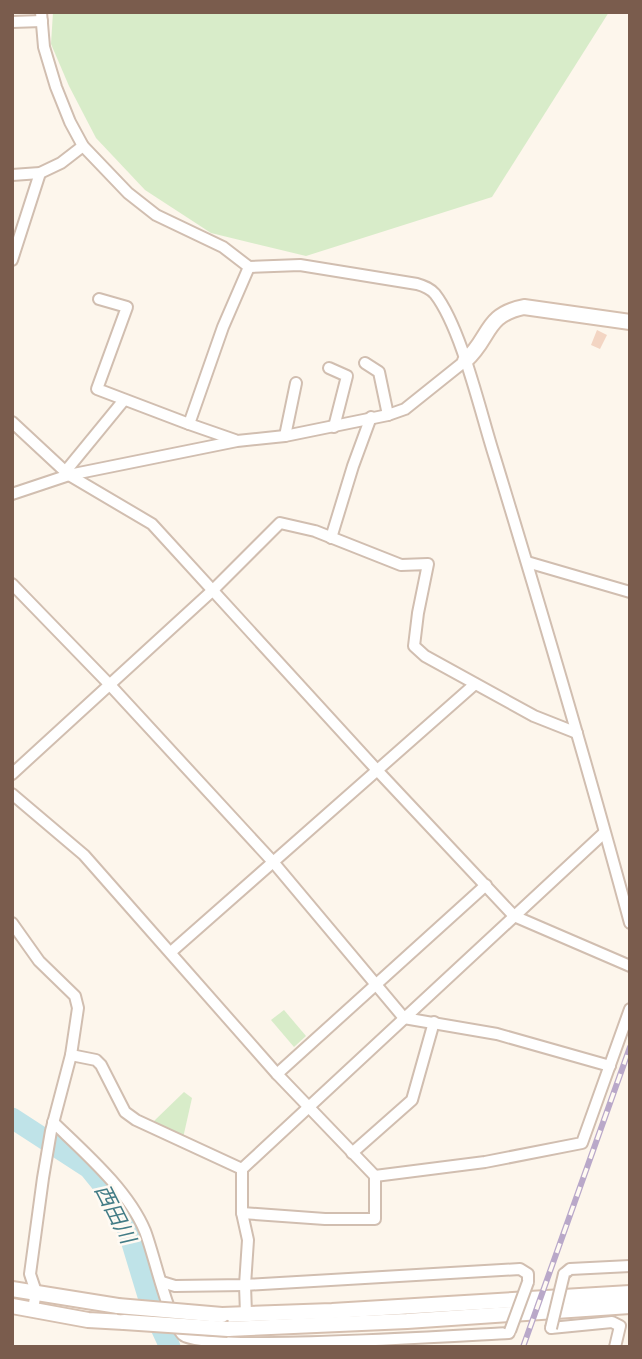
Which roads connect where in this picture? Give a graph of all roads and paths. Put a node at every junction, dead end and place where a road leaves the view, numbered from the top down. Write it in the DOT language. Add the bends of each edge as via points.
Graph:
graph roads {
  1 [pos="42,17"];
  2 [pos="12,22"];
  3 [pos="83,146"];
  4 [pos="40,173"];
  5 [pos="12,175"];
  6 [pos="12,260"];
  7 [pos="249,267"];
  8 [pos="99,299"];
  9 [pos="630,322"];
  10 [pos="465,361"];
  11 [pos="365,363"];
  12 [pos="329,368"];
  13 [pos="296,383"];
  14 [pos="124,400"];
  15 [pos="388,415"];
  16 [pos="371,417"];
  17 [pos="12,422"];
  18 [pos="189,424"];
  19 [pos="334,427"];
  20 [pos="285,436"];
  21 [pos="237,441"];
  22 [pos="67,473"];
  23 [pos="12,494"];
  24 [pos="331,538"];
  25 [pos="527,562"];
  26 [pos="12,584"];
  27 [pos="212,591"];
  28 [pos="630,592"];
  29 [pos="24,595"];
  30 [pos="12,602"];
  31 [pos="474,684"];
  32 [pos="110,685"];
  33 [pos="577,733"];
  34 [pos="376,769"];
  35 [pos="12,774"];
  36 [pos="12,794"];
  37 [pos="604,833"];
  38 [pos="274,863"];
  39 [pos="485,885"];
  40 [pos="514,916"];
  41 [pos="12,923"];
  42 [pos="630,923"];
  43 [pos="171,952"];
  44 [pos="630,966"];
  45 [pos="375,984"];
  46 [pos="630,1009"];
  47 [pos="404,1018"];
  48 [pos="434,1022"];
  49 [pos="71,1055"];
  50 [pos="610,1066"];
  51 [pos="277,1074"];
  52 [pos="309,1107"];
  53 [pos="52,1127"];
  54 [pos="352,1153"];
  55 [pos="242,1169"];
  56 [pos="375,1176"];
  57 [pos="243,1213"];
  58 [pos="630,1266"];
  59 [pos="162,1282"];
  60 [pos="245,1285"];
  61 [pos="12,1289"];
  62 [pos="36,1292"];
  63 [pos="630,1293"];
  64 [pos="12,1306"];
  65 [pos="630,1306"];
  66 [pos="33,1309"];
  67 [pos="246,1314"];
  68 [pos="509,1332"];
  69 [pos="237,1337"];
  70 [pos="504,1347"];
  71 [pos="614,1347"];
  1 -- 2 [label="street"];
  1 -- 3 [label="street" via="44,47"];
  3 -- 4 [label="street"];
  3 -- 7 [label="street" via="156,215 223,247"];
  4 -- 5 [label="street"];
  4 -- 6 [label="street"];
  7 -- 10 [label="street" via="300,265 427,287 446,315"];
  7 -- 18 [label="street"];
  8 -- 14 [label="street" via="127,307 97,389"];
  9 -- 10 [label="street" via="512,309 499,315"];
  10 -- 15 [label="street" via="405,409"];
  10 -- 25 [label="street"];
  11 -- 15 [label="street" via="379,372"];
  12 -- 19 [label="street" via="347,376"];
  13 -- 20 [label="street"];
  14 -- 18 [label="street"];
  14 -- 22 [label="street"];
  15 -- 16 [label="street"];
  16 -- 19 [label="street"];
  16 -- 24 [label="street"];
  17 -- 22 [label="street"];
  18 -- 21 [label="street"];
  19 -- 20 [label="street"];
  20 -- 21 [label="street"];
  21 -- 22 [label="street"];
  22 -- 23 [label="street"];
  22 -- 27 [label="street" via="152,524"];
  24 -- 27 [label="street" via="280,523"];
  24 -- 31 [label="street" via="401,565 428,564 414,646"];
  25 -- 28 [label="street"];
  25 -- 33 [label="street"];
  26 -- 29 [label="street"];
  27 -- 32 [label="street"];
  27 -- 34 [label="street"];
  29 -- 30 [label="street"];
  29 -- 32 [label="street"];
  31 -- 33 [label="street"];
  31 -- 34 [label="street"];
  32 -- 35 [label="street"];
  32 -- 38 [label="street"];
  33 -- 37 [label="street"];
  34 -- 38 [label="street"];
  34 -- 39 [label="street"];
  36 -- 43 [label="street" via="84,855"];
  37 -- 40 [label="street"];
  37 -- 42 [label="street"];
  38 -- 43 [label="street"];
  38 -- 45 [label="street"];
  39 -- 40 [label="street"];
  39 -- 45 [label="street"];
  40 -- 44 [label="street"];
  40 -- 47 [label="street"];
  41 -- 49 [label="street" via="39,961 75,996 78,1008"];
  43 -- 51 [label="street"];
  45 -- 47 [label="street"];
  45 -- 51 [label="street"];
  46 -- 50 [label="street"];
  47 -- 48 [label="street"];
  47 -- 52 [label="street"];
  48 -- 50 [label="street" via="497,1034"];
  48 -- 54 [label="street" via="412,1100"];
  49 -- 53 [label="street"];
  49 -- 55 [label="street" via="96,1060 125,1112 136,1120"];
  50 -- 56 [label="street" via="582,1143"];
  51 -- 52 [label="street"];
  52 -- 54 [label="street"];
  52 -- 55 [label="street"];
  53 -- 59 [label="street" via="107,1173 144,1229"];
  53 -- 62 [label="street" via="30,1274"];
  54 -- 56 [label="street"];
  55 -- 57 [label="street"];
  56 -- 57 [label="street" via="374,1219"];
  57 -- 60 [label="street" via="248,1240"];
  58 -- 71 [label="street, bridge" via="570,1269 564,1274 551,1328 612,1322 620,1326"];
  59 -- 60 [label="street" via="175,1286"];
  59 -- 69 [label="street" via="181,1334 189,1340"];
  60 -- 67 [label="street"];
  60 -- 68 [label="street, bridge" via="520,1269 528,1275 528,1282"];
  61 -- 62 [label="street"];
  62 -- 66 [label="street"];
  62 -- 67 [label="street, bridge" via="118,1306"];
  63 -- 67 [label="street"];
  64 -- 66 [label="street"];
  65 -- 69 [label="street"];
  66 -- 69 [label="street, bridge"];
  68 -- 69 [label="street"];
  68 -- 70 [label="street"];
}
